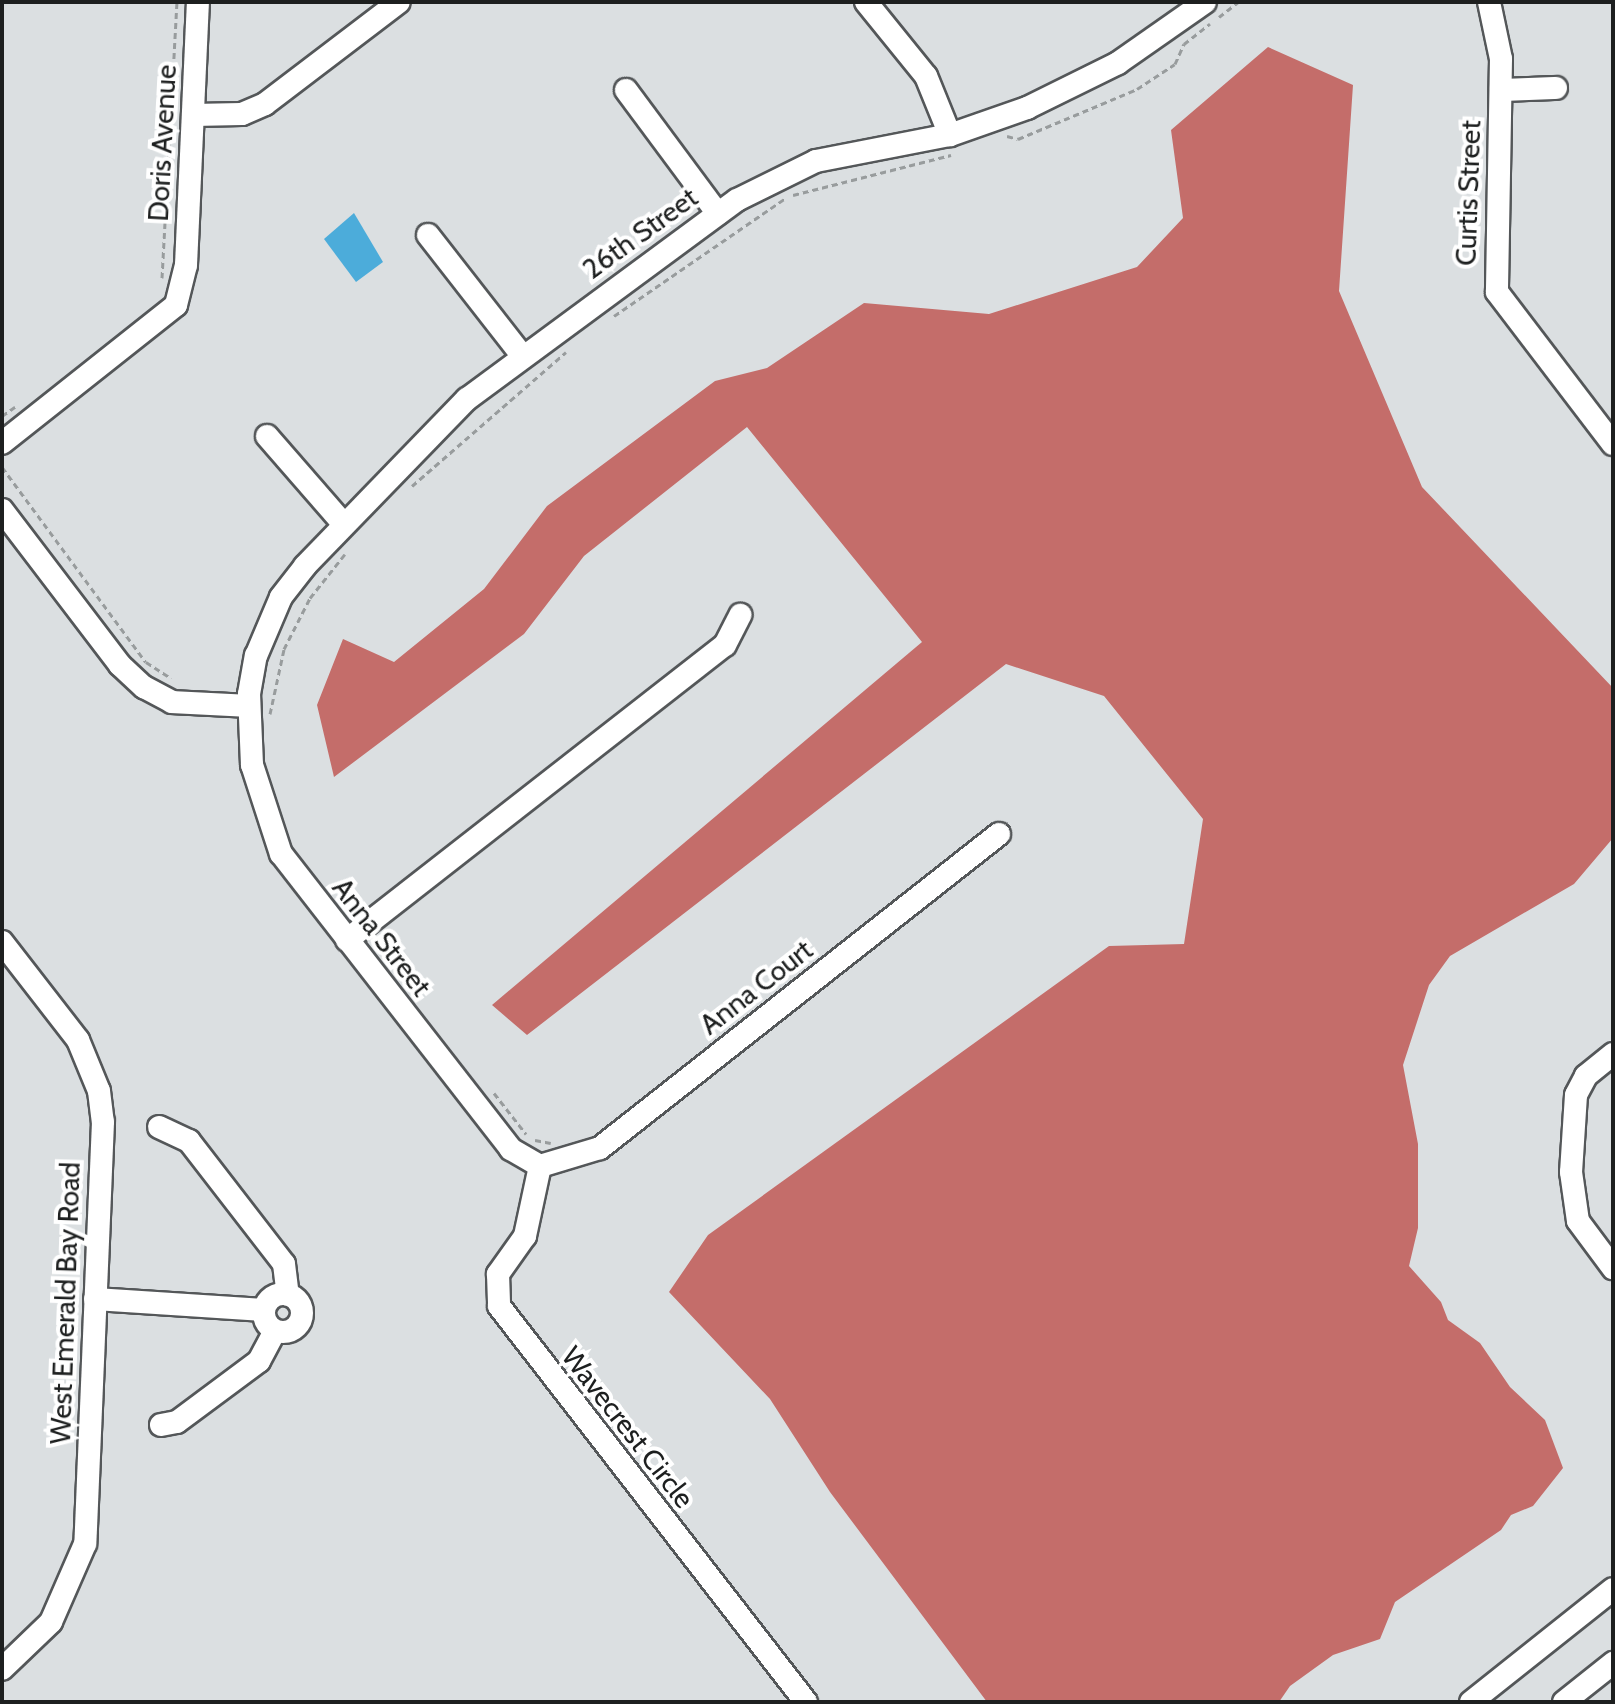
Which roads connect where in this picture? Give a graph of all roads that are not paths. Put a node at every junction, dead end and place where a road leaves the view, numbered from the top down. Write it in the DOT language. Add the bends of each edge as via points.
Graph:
graph roads {
  1 [pos="198,2"];
  2 [pos="399,2"];
  3 [pos="866,2"];
  4 [pos="1489,2"];
  5 [pos="1195,5"];
  6 [pos="1556,88"];
  7 [pos="626,90"];
  8 [pos="1501,90"];
  9 [pos="193,115"];
  10 [pos="954,144"];
  11 [pos="718,214"];
  12 [pos="428,235"];
  13 [pos="521,354"];
  14 [pos="267,436"];
  15 [pos="2,443"];
  16 [pos="1613,444"];
  17 [pos="2,510"];
  18 [pos="341,521"];
  19 [pos="740,615"];
  20 [pos="249,700"];
  21 [pos="999,834"];
  22 [pos="347,940"];
  23 [pos="2,942"];
  24 [pos="1613,1054"];
  25 [pos="159,1127"];
  26 [pos="549,1165"];
  27 [pos="1613,1268"];
  28 [pos="288,1295"];
  29 [pos="95,1299"];
  30 [pos="264,1310"];
  31 [pos="275,1331"];
  32 [pos="161,1425"];
  33 [pos="1613,1589"];
  34 [pos="1613,1663"];
  35 [pos="2,1669"];
  36 [pos="806,1702"];
  37 [pos="1471,1702"];
  38 [pos="1564,1702"];
  1 -- 9 [label="street, Doris Avenue"];
  2 -- 9 [label="street" via="265,104 242,114"];
  3 -- 10 [label="street" via="926,76"];
  4 -- 8 [label="street, Curtis Street"];
  5 -- 10 [label="street, 26th Street" via="1118,63"];
  6 -- 8 [label="street"];
  7 -- 11 [label="street"];
  8 -- 16 [label="street, Curtis Street" via="1497,292"];
  9 -- 15 [label="street, Doris Avenue" via="183,286 163,319"];
  10 -- 11 [label="street, 26th Street" via="816,161"];
  11 -- 13 [label="street, 26th Street"];
  12 -- 13 [label="street"];
  13 -- 18 [label="street, 26th Street"];
  14 -- 18 [label="street"];
  17 -- 20 [label="street" via="120,665 144,687 172,702"];
  18 -- 20 [label="street, 26th Street" via="281,597 256,656"];
  19 -- 22 [label="street" via="725,645"];
  20 -- 22 [label="street, Anna Street" via="252,765 268,826 281,854"];
  21 -- 26 [label="street, Anna Court" via="600,1148"];
  22 -- 26 [label="street, Anna Street" via="511,1149"];
  23 -- 29 [label="street, West Emerald Bay Road" via="78,1040 99,1091"];
  24 -- 27 [label="street" via="1586,1076 1576,1095 1571,1172 1578,1221"];
  25 -- 28 [label="street" via="189,1141 284,1264"];
  26 -- 36 [label="street, Wavecrest Circle" via="525,1236 498,1274 499,1306"];
  28 -- 30 [label="street" via="276,1295"];
  28 -- 31 [label="street" via="298,1302 301,1319 288,1332"];
  29 -- 30 [label="street"];
  29 -- 35 [label="street, West Emerald Bay Road" via="85,1544 51,1622"];
  30 -- 31 [label="street"];
  31 -- 32 [label="street" via="259,1361 177,1422"];
  33 -- 37 [label="street"];
  34 -- 38 [label="street"];
}
